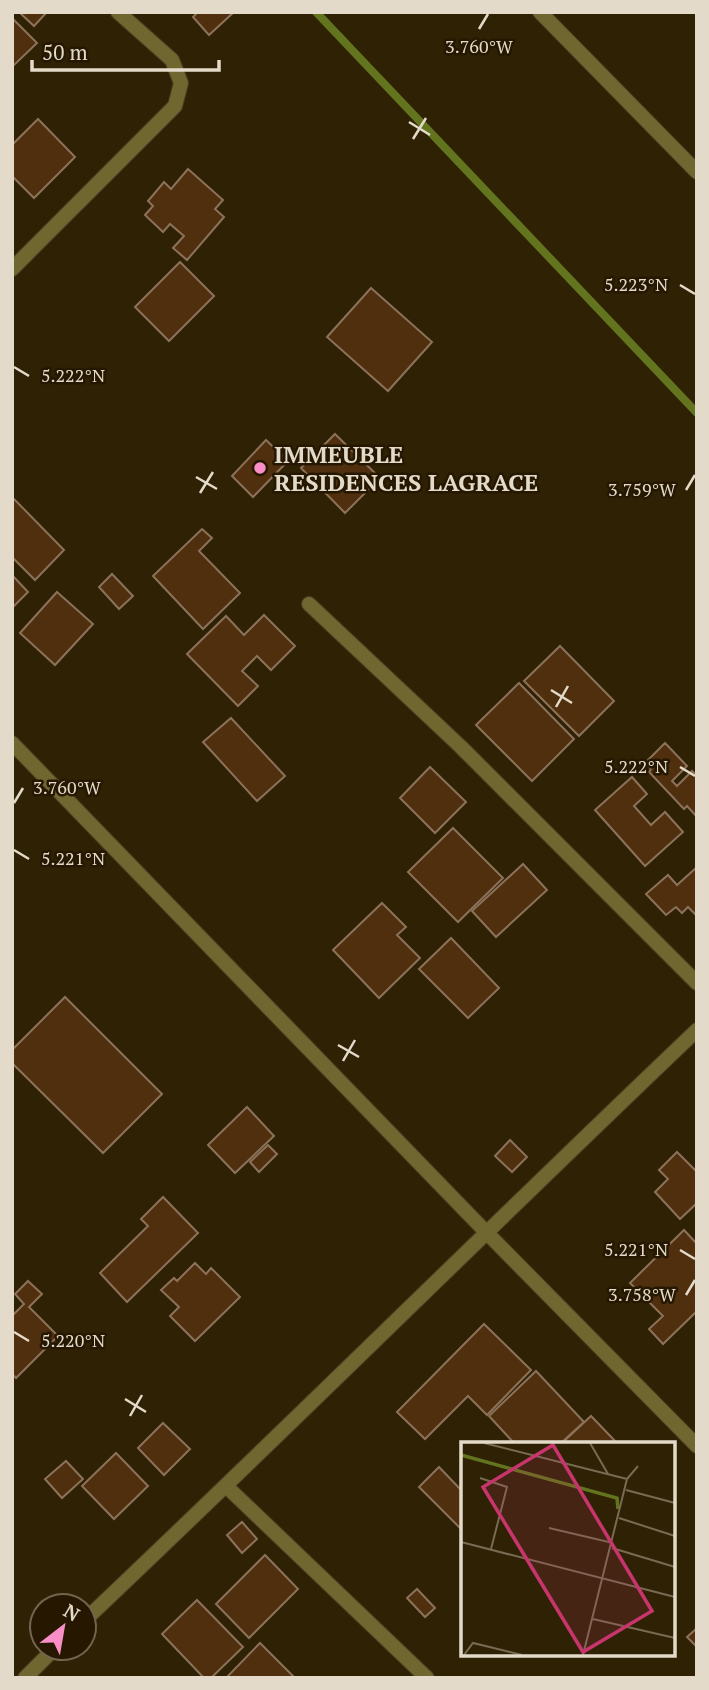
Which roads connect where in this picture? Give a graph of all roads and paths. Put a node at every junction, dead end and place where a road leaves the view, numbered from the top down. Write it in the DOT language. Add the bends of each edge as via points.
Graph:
graph roads {
  1 [pos="118,12"];
  2 [pos="540,12"];
  3 [pos="697,173"];
  4 [pos="12,269"];
  5 [pos="309,604"];
  6 [pos="12,743"];
  7 [pos="697,983"];
  8 [pos="695,1037"];
  9 [pos="486,1232"];
  10 [pos="697,1446"];
  11 [pos="226,1486"];
  12 [pos="98,1608"];
  13 [pos="41,1662"];
  14 [pos="25,1678"];
  15 [pos="427,1678"];
  1 -- 4 [label="street" via="172,60 181,83 175,106"];
  2 -- 3 [label="street"];
  5 -- 7 [label="street" via="461,747"];
  6 -- 9 [label="street"];
  8 -- 9 [label="street"];
  9 -- 10 [label="street"];
  9 -- 11 [label="street"];
  11 -- 12 [label="street"];
  11 -- 15 [label="street"];
  13 -- 14 [label="street"];
}
